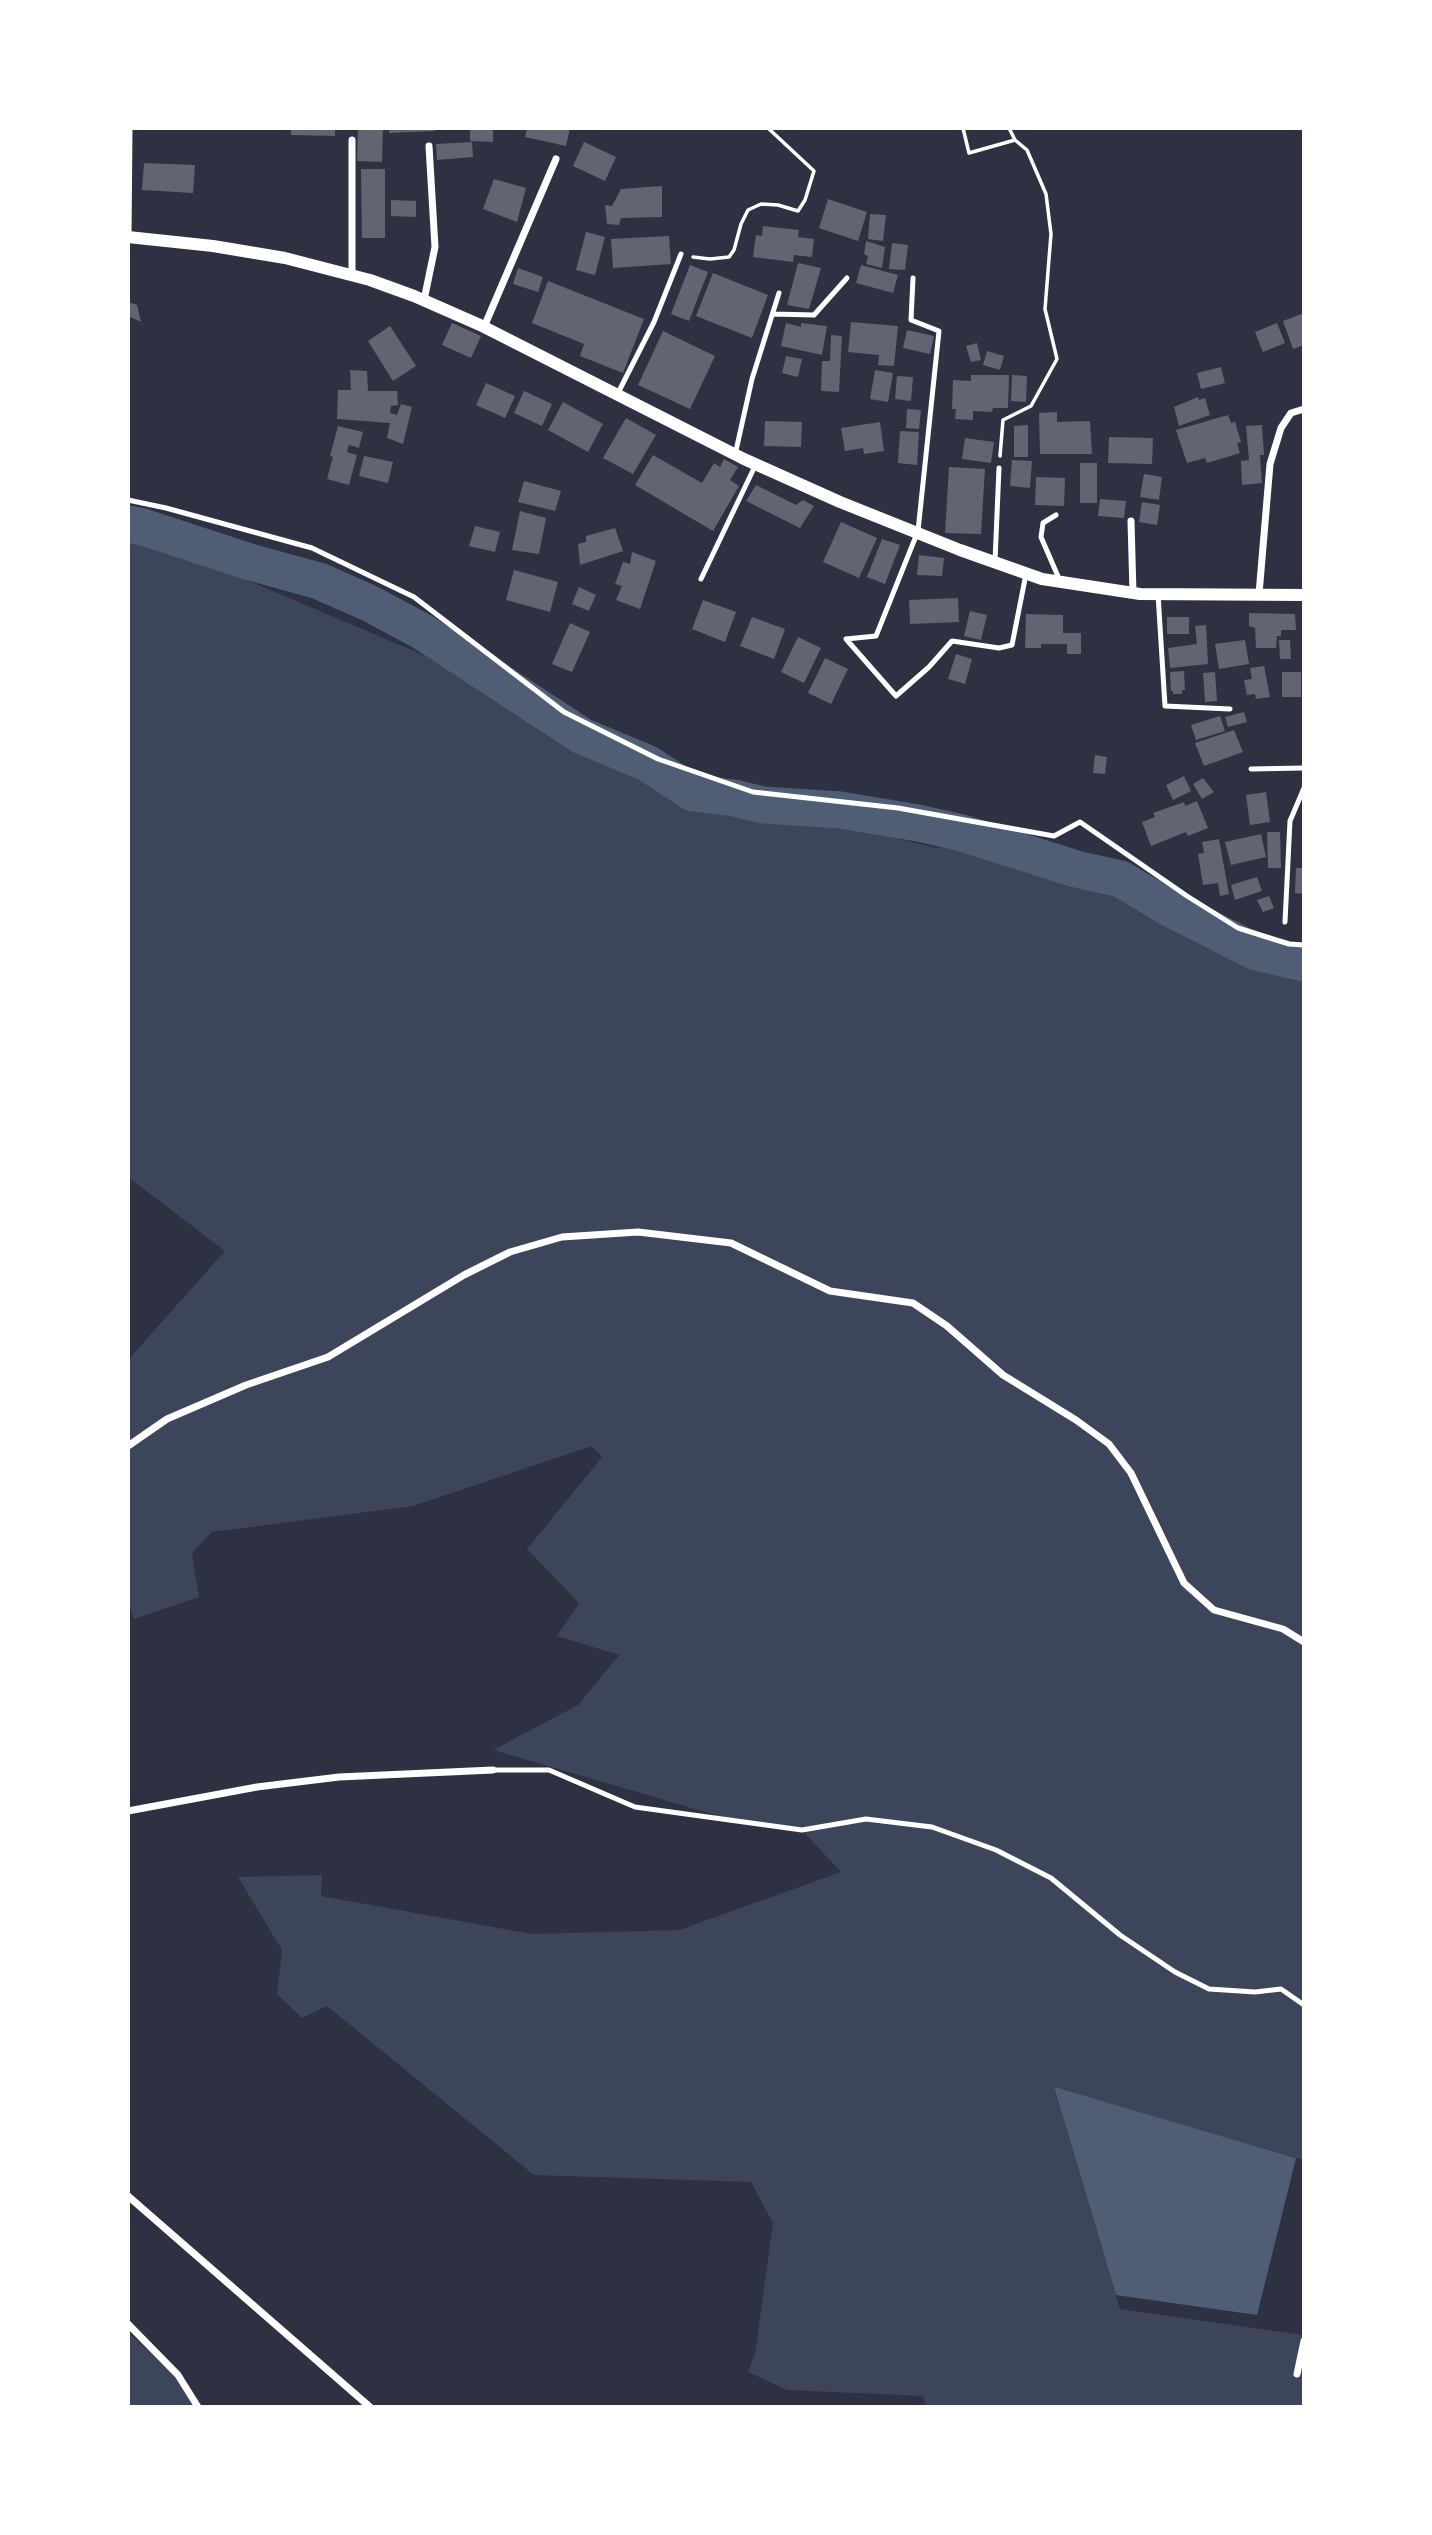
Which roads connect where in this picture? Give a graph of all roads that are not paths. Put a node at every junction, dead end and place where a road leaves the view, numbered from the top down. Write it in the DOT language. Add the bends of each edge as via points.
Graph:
graph roads {
  1 [pos="129,128"];
  2 [pos="352,140"];
  3 [pos="429,146"];
  4 [pos="556,159"];
  5 [pos="128,237"];
  6 [pos="681,254"];
  7 [pos="352,275"];
  8 [pos="847,278"];
  9 [pos="913,278"];
  10 [pos="779,293"];
  11 [pos="424,300"];
  12 [pos="773,314"];
  13 [pos="484,327"];
  14 [pos="617,396"];
  15 [pos="1304,410"];
  16 [pos="735,454"];
  17 [pos="756,464"];
  18 [pos="999,468"];
  19 [pos="128,500"];
  20 [pos="1056,515"];
  21 [pos="1131,521"];
  22 [pos="918,531"];
  23 [pos="995,561"];
  24 [pos="1026,573"];
  25 [pos="701,579"];
  26 [pos="1060,581"];
  27 [pos="1133,593"];
  28 [pos="1158,594"];
  29 [pos="1259,594"];
  30 [pos="1304,595"];
  31 [pos="1230,709"];
  32 [pos="1304,768"];
  33 [pos="1251,769"];
  34 [pos="1304,788"];
  35 [pos="1285,922"];
  36 [pos="1304,945"];
  37 [pos="128,1446"];
  38 [pos="1304,1642"];
  39 [pos="493,1770"];
  40 [pos="128,1811"];
  41 [pos="1304,2005"];
  42 [pos="128,2196"];
  43 [pos="128,2324"];
  44 [pos="1304,2342"];
  45 [pos="1297,2374"];
  46 [pos="198,2407"];
  47 [pos="370,2407"];
  1 -- 5 [label="street"];
  2 -- 7 [label="street"];
  3 -- 11 [label="street" via="435,247"];
  4 -- 13 [label="street"];
  5 -- 7 [label="street" via="285,258"];
  6 -- 14 [label="lane"];
  7 -- 11 [label="street"];
  8 -- 12 [label="lane" via="814,314"];
  9 -- 22 [label="lane" via="911,320 939,331"];
  10 -- 12 [label="lane"];
  11 -- 13 [label="street"];
  12 -- 16 [label="lane"];
  13 -- 14 [label="street"];
  14 -- 16 [label="street"];
  15 -- 29 [label="street" via="1291,413 1281,428 1270,464"];
  16 -- 17 [label="street"];
  17 -- 22 [label="street"];
  17 -- 25 [label="lane"];
  18 -- 23 [label="lane"];
  19 -- 36 [label="lane" via="312,548 414,597 564,712 658,759 753,792 898,808 1054,836 1080,822 1238,928"];
  20 -- 26 [label="lane" via="1043,523 1041,537"];
  21 -- 27 [label="street"];
  22 -- 23 [label="street"];
  22 -- 24 [label="lane" via="876,636 846,639 896,696 952,641 999,648 1012,645"];
  23 -- 24 [label="street"];
  24 -- 26 [label="street"];
  26 -- 27 [label="street"];
  27 -- 28 [label="street"];
  28 -- 29 [label="street"];
  28 -- 31 [label="lane" via="1165,706"];
  29 -- 30 [label="street"];
  32 -- 33 [label="lane"];
  34 -- 35 [label="lane" via="1290,821"];
  37 -- 38 [label="street" via="167,1419 328,1357 510,1252 562,1237 638,1233 731,1243 830,1291 913,1303 947,1326 1003,1376 1109,1444 1131,1473 1184,1583 1214,1610 1283,1629"];
  39 -- 40 [label="street" via="339,1776"];
  39 -- 41 [label="lane" via="549,1770 635,1807 802,1830 866,1819 933,1827 996,1850 1051,1878 1120,1935 1209,1989 1281,1989"];
  42 -- 47 [label="street"];
  43 -- 46 [label="street" via="178,2375"];
  44 -- 45 [label="street"];
}
